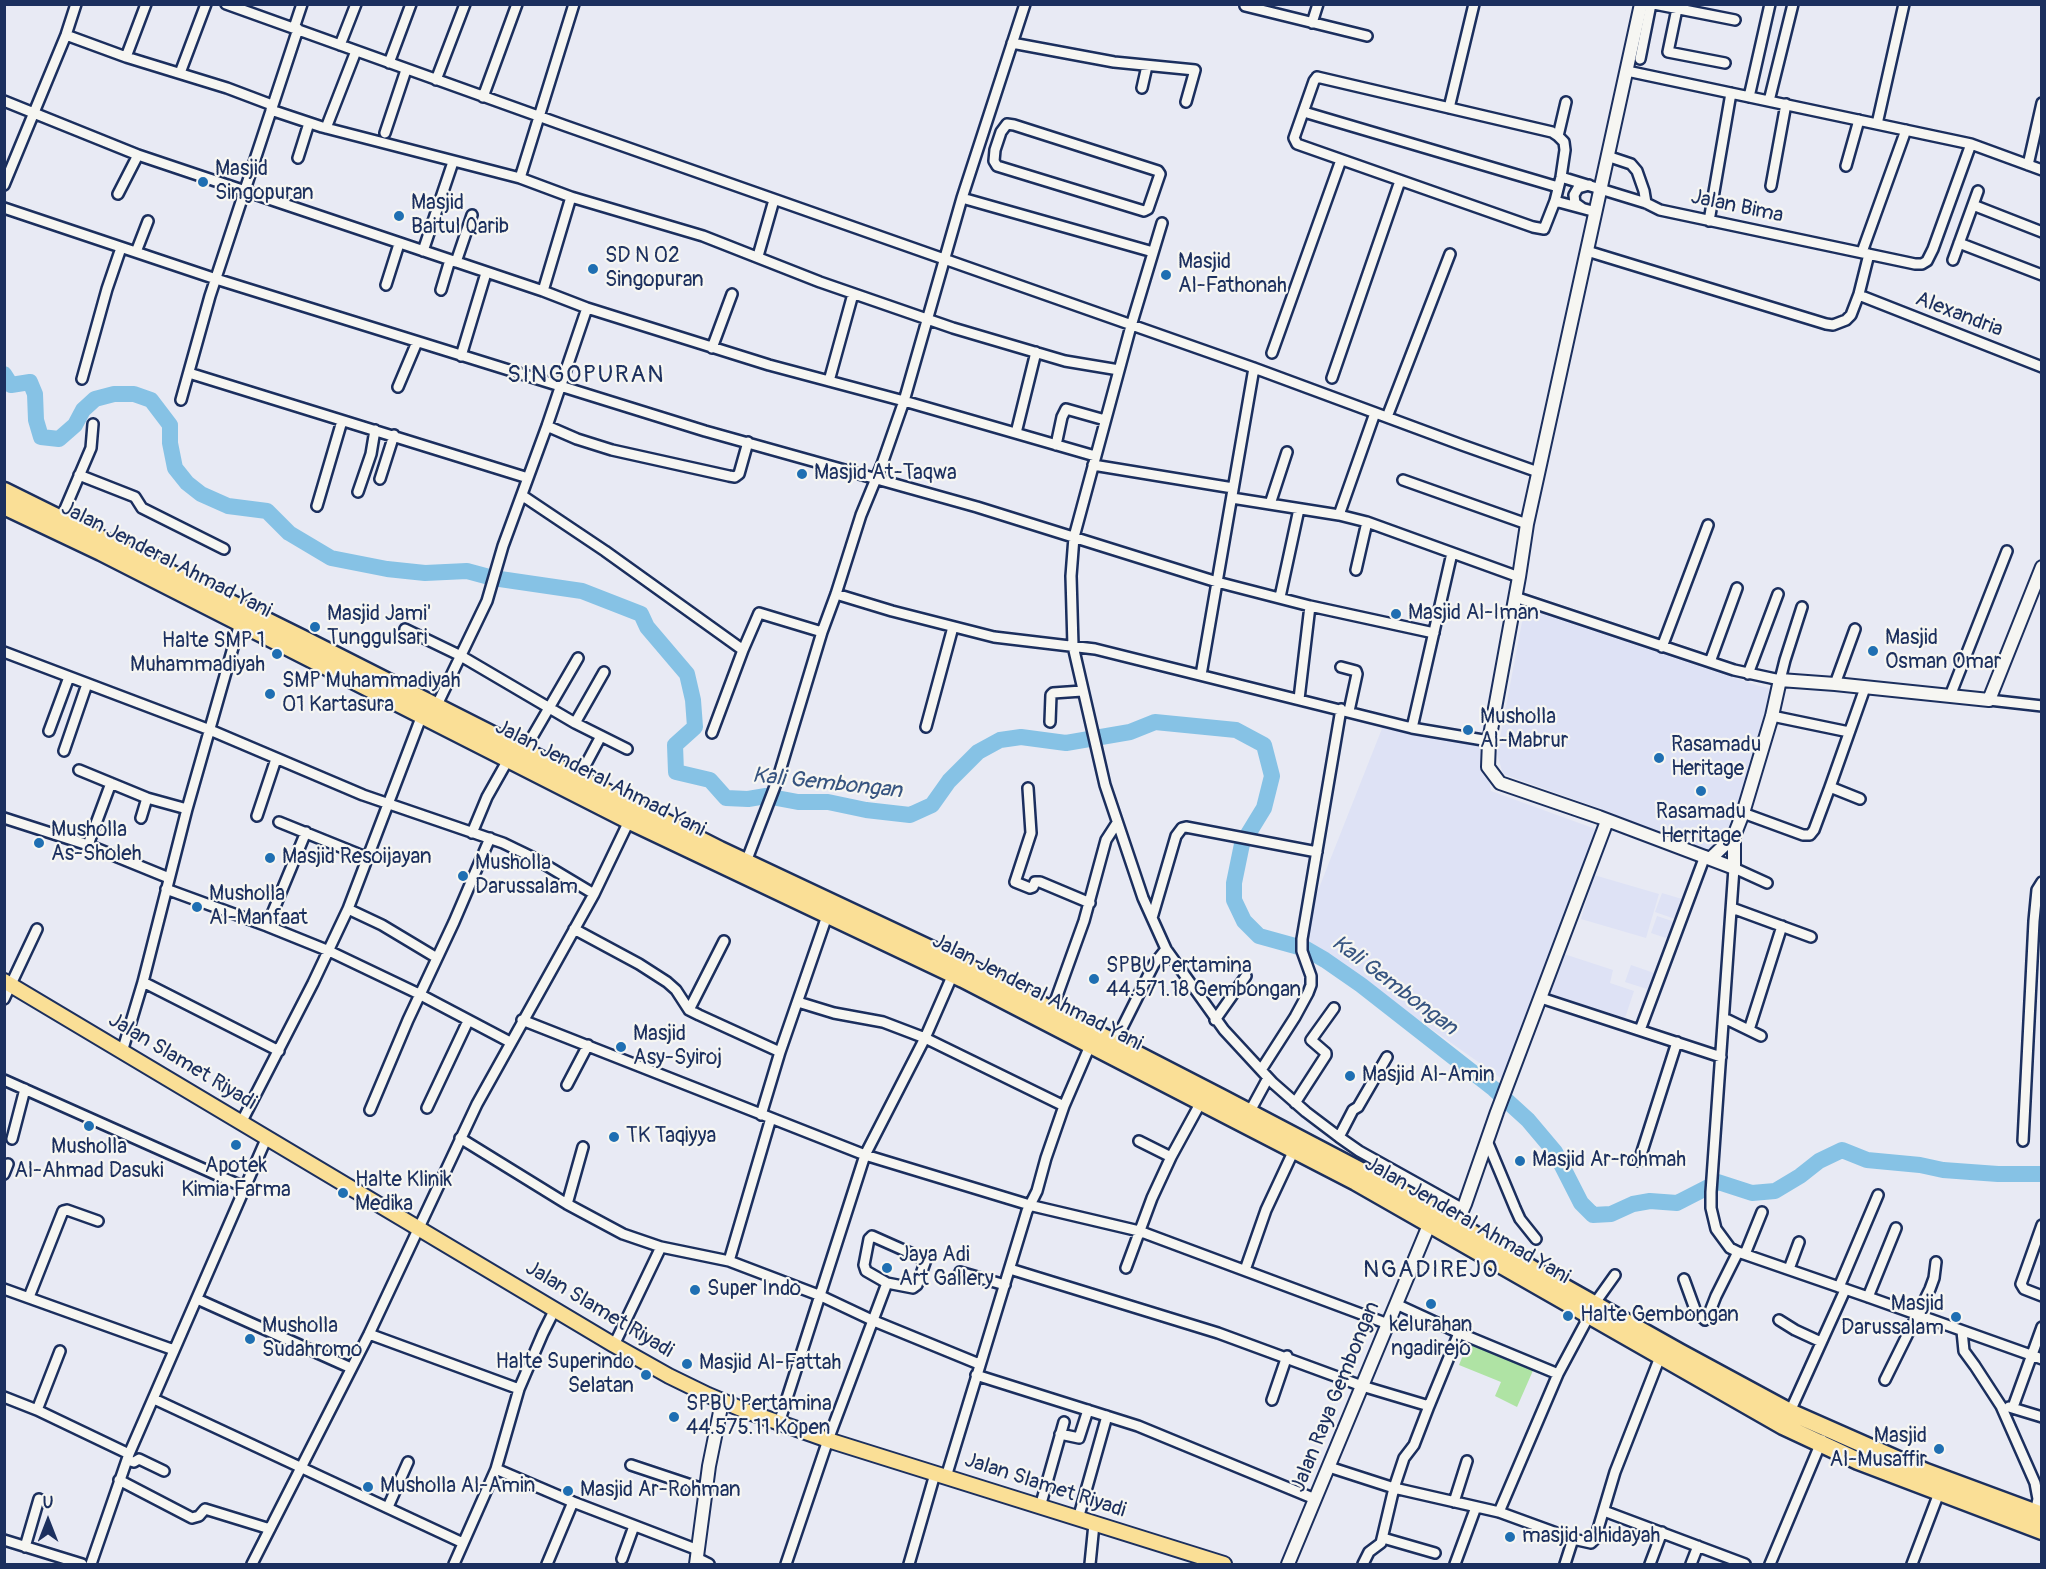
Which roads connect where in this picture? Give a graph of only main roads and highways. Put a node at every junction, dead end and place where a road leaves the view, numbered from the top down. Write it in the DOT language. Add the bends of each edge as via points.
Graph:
graph roads {
  1 [pos="4,491"];
  2 [pos="4,506"];
  3 [pos="59,525"];
  4 [pos="299,645"];
  5 [pos="516,755"];
  6 [pos="632,814"];
  7 [pos="830,909"];
  8 [pos="7,983"];
  9 [pos="1093,1040"];
  10 [pos="1111,1049"];
  11 [pos="1433,1218"];
  12 [pos="1592,1310"];
  13 [pos="1787,1419"];
  14 [pos="2038,1514"];
  15 [pos="2042,1531"];
  16 [pos="1224,1564"];
  1 -- 3 [label="highway, Jalan Jenderal Ahmad Yani"];
  2 -- 3 [label="highway, Jalan Jenderal Ahmad Yani"];
  3 -- 4 [label="highway, Jalan Jenderal Ahmad Yani"];
  3 -- 4 [label="highway, Jalan Jenderal Ahmad Yani" via="240,622"];
  4 -- 5 [label="highway, Jalan Jenderal Ahmad Yani"];
  5 -- 6 [label="highway, Jalan Jenderal Ahmad Yani"];
  5 -- 6 [label="highway, Jalan Jenderal Ahmad Yani" via="578,779"];
  6 -- 7 [label="highway, Jalan Jenderal Ahmad Yani"];
  6 -- 7 [label="highway, Jalan Jenderal Ahmad Yani" via="746,862"];
  7 -- 9 [label="highway, Jalan Jenderal Ahmad Yani" via="953,974"];
  7 -- 9 [label="highway, Jalan Jenderal Ahmad Yani" via="958,962 1052,1010"];
  8 -- 16 [label="main road, Jalan Slamet Riyadi" via="614,1345 722,1402 828,1440"];
  9 -- 10 [label="highway, Jalan Jenderal Ahmad Yani"];
  10 -- 11 [label="highway, Jalan Jenderal Ahmad Yani" via="1201,1102"];
  10 -- 11 [label="highway, Jalan Jenderal Ahmad Yani" via="1249,1113"];
  11 -- 12 [label="highway, Jalan Jenderal Ahmad Yani" via="1456,1223"];
  12 -- 13 [label="highway, Jalan Jenderal Ahmad Yani" via="1679,1352"];
  12 -- 13 [label="highway, Jalan Jenderal Ahmad Yani" via="1660,1357"];
  13 -- 14 [label="highway, Jalan Jenderal Ahmad Yani" via="1827,1428"];
  13 -- 15 [label="highway, Jalan Jenderal Ahmad Yani" via="1820,1444"];
}
